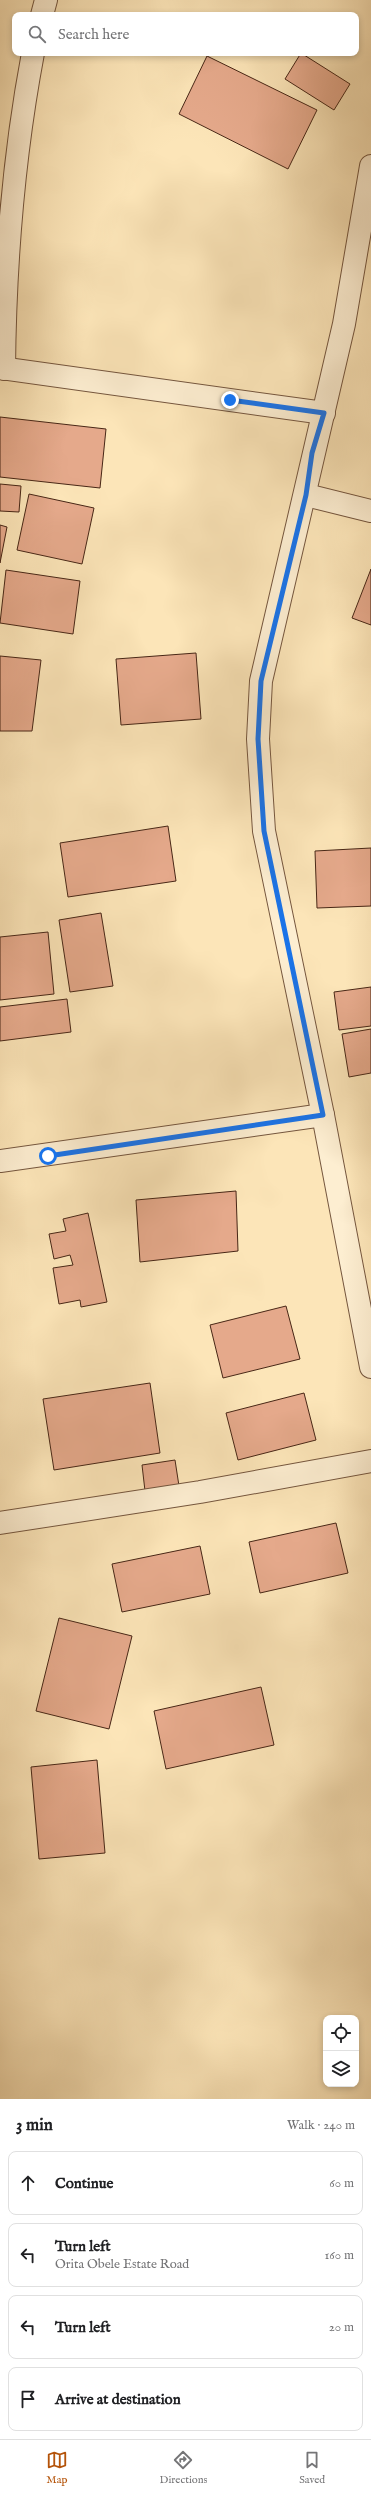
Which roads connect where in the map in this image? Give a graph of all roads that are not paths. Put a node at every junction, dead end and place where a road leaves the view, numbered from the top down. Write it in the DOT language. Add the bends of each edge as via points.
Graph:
graph roads {
  1 [pos="46,0"];
  2 [pos="43,12"];
  3 [pos="32,56"];
  4 [pos="371,166"];
  5 [pos="2,368"];
  6 [pos="324,413"];
  7 [pos="306,495"];
  8 [pos="371,511"];
  9 [pos="323,1115"];
  10 [pos="0,1162"];
  11 [pos="371,1367"];
  12 [pos="371,1461"];
  13 [pos="0,1522"];
  1 -- 2 [label="street"];
  3 -- 5 [label="street" via="19,126 5,276"];
  4 -- 6 [label="street" via="344,324"];
  5 -- 6 [label="street"];
  6 -- 7 [label="street" via="312,453"];
  7 -- 8 [label="street"];
  7 -- 9 [label="street" via="261,681 258,739 264,831"];
  9 -- 10 [label="street"];
  9 -- 11 [label="street"];
  12 -- 13 [label="street" via="200,1492"];
}
